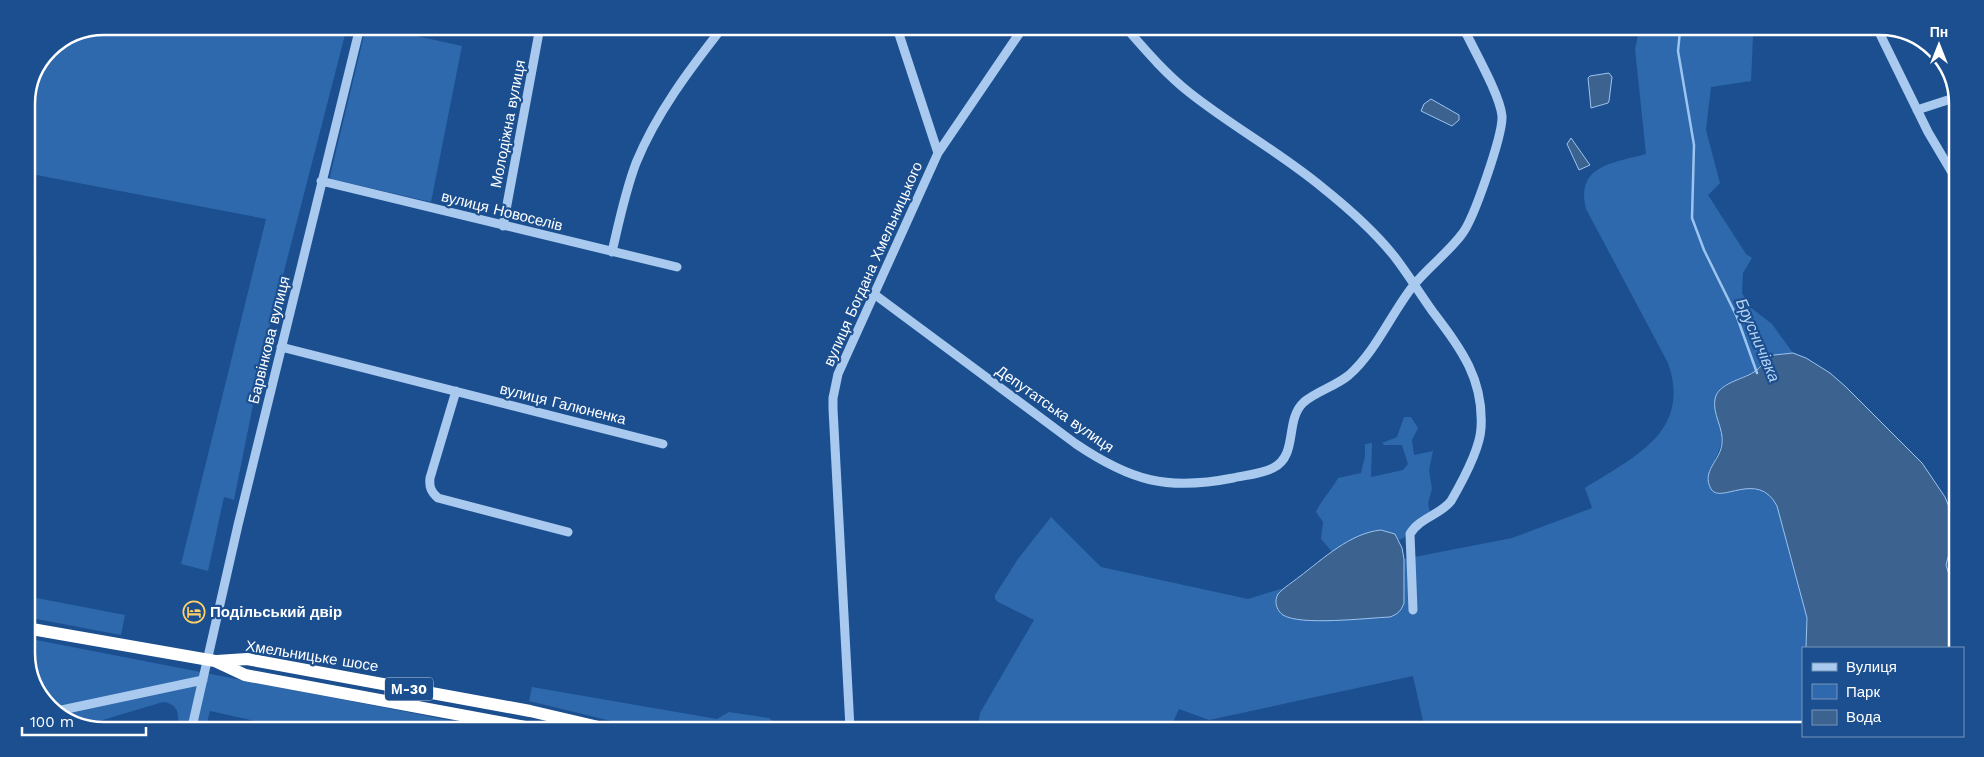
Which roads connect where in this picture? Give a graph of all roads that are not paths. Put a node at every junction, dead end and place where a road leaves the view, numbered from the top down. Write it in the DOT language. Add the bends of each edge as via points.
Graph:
graph roads {
  1 [pos="358,35"];
  2 [pos="539,35"];
  3 [pos="717,35"];
  4 [pos="899,35"];
  5 [pos="1019,35"];
  6 [pos="1132,35"];
  7 [pos="1467,35"];
  8 [pos="1880,35"];
  9 [pos="1949,100"];
  10 [pos="1917,110"];
  11 [pos="938,153"];
  12 [pos="1949,168"];
  13 [pos="321,181"];
  14 [pos="503,226"];
  15 [pos="612,252"];
  16 [pos="677,267"];
  17 [pos="1414,285"];
  18 [pos="874,294"];
  19 [pos="281,347"];
  20 [pos="456,391"];
  21 [pos="664,444"];
  22 [pos="568,532"];
  23 [pos="1413,610"];
  24 [pos="35,630"];
  25 [pos="211,660"];
  26 [pos="203,680"];
  27 [pos="64,709"];
  28 [pos="193,722"];
  29 [pos="499,722"];
  30 [pos="577,722"];
  31 [pos="850,722"];
  1 -- 13 [label="street, Барвінкова вулиця"];
  2 -- 14 [label="street, Молодіжна вулиця"];
  3 -- 15 [label="street" via="691,68 649,136 631,179"];
  4 -- 11 [label="street, вулиця Богдана Хмельницького"];
  5 -- 11 [label="street"];
  6 -- 17 [label="street" via="1161,68 1192,94 1325,189 1394,256"];
  7 -- 17 [label="street, Депутатська вулиця" via="1500,107 1501,122 1496,146 1467,227"];
  8 -- 10 [label="street"];
  9 -- 10 [label="street"];
  10 -- 12 [label="street"];
  11 -- 18 [label="street, вулиця Богдана Хмельницького"];
  13 -- 14 [label="street, вулиця Новоселів"];
  13 -- 19 [label="street, Барвінкова вулиця"];
  14 -- 15 [label="street, вулиця Новоселів"];
  15 -- 16 [label="street, вулиця Новоселів"];
  17 -- 18 [label="street, Депутатська вулиця" via="1356,367 1300,407 1282,462 1266,471 1190,484 1156,482 1095,457"];
  17 -- 23 [label="street" via="1468,363 1478,387 1481,418 1478,442 1451,501 1419,523 1410,534"];
  18 -- 31 [label="street, вулиця Богдана Хмельницького" via="838,374 833,398"];
  19 -- 20 [label="street, вулиця Галюненка"];
  19 -- 25 [label="street, Барвінкова вулиця" via="238,525"];
  20 -- 21 [label="street, вулиця Галюненка"];
  20 -- 22 [label="street" via="430,478 432,493 438,498"];
  24 -- 25 [label="highway, М-30"];
  25 -- 26 [label="street, Барвінкова вулиця"];
  25 -- 29 [label="highway, Хмельницьке шосе / М-30" via="245,675"];
  25 -- 30 [label="highway, Хмельницьке шосе / М-30" via="248,659"];
  26 -- 27 [label="street"];
  26 -- 28 [label="street, Барвінкова вулиця"];
}
